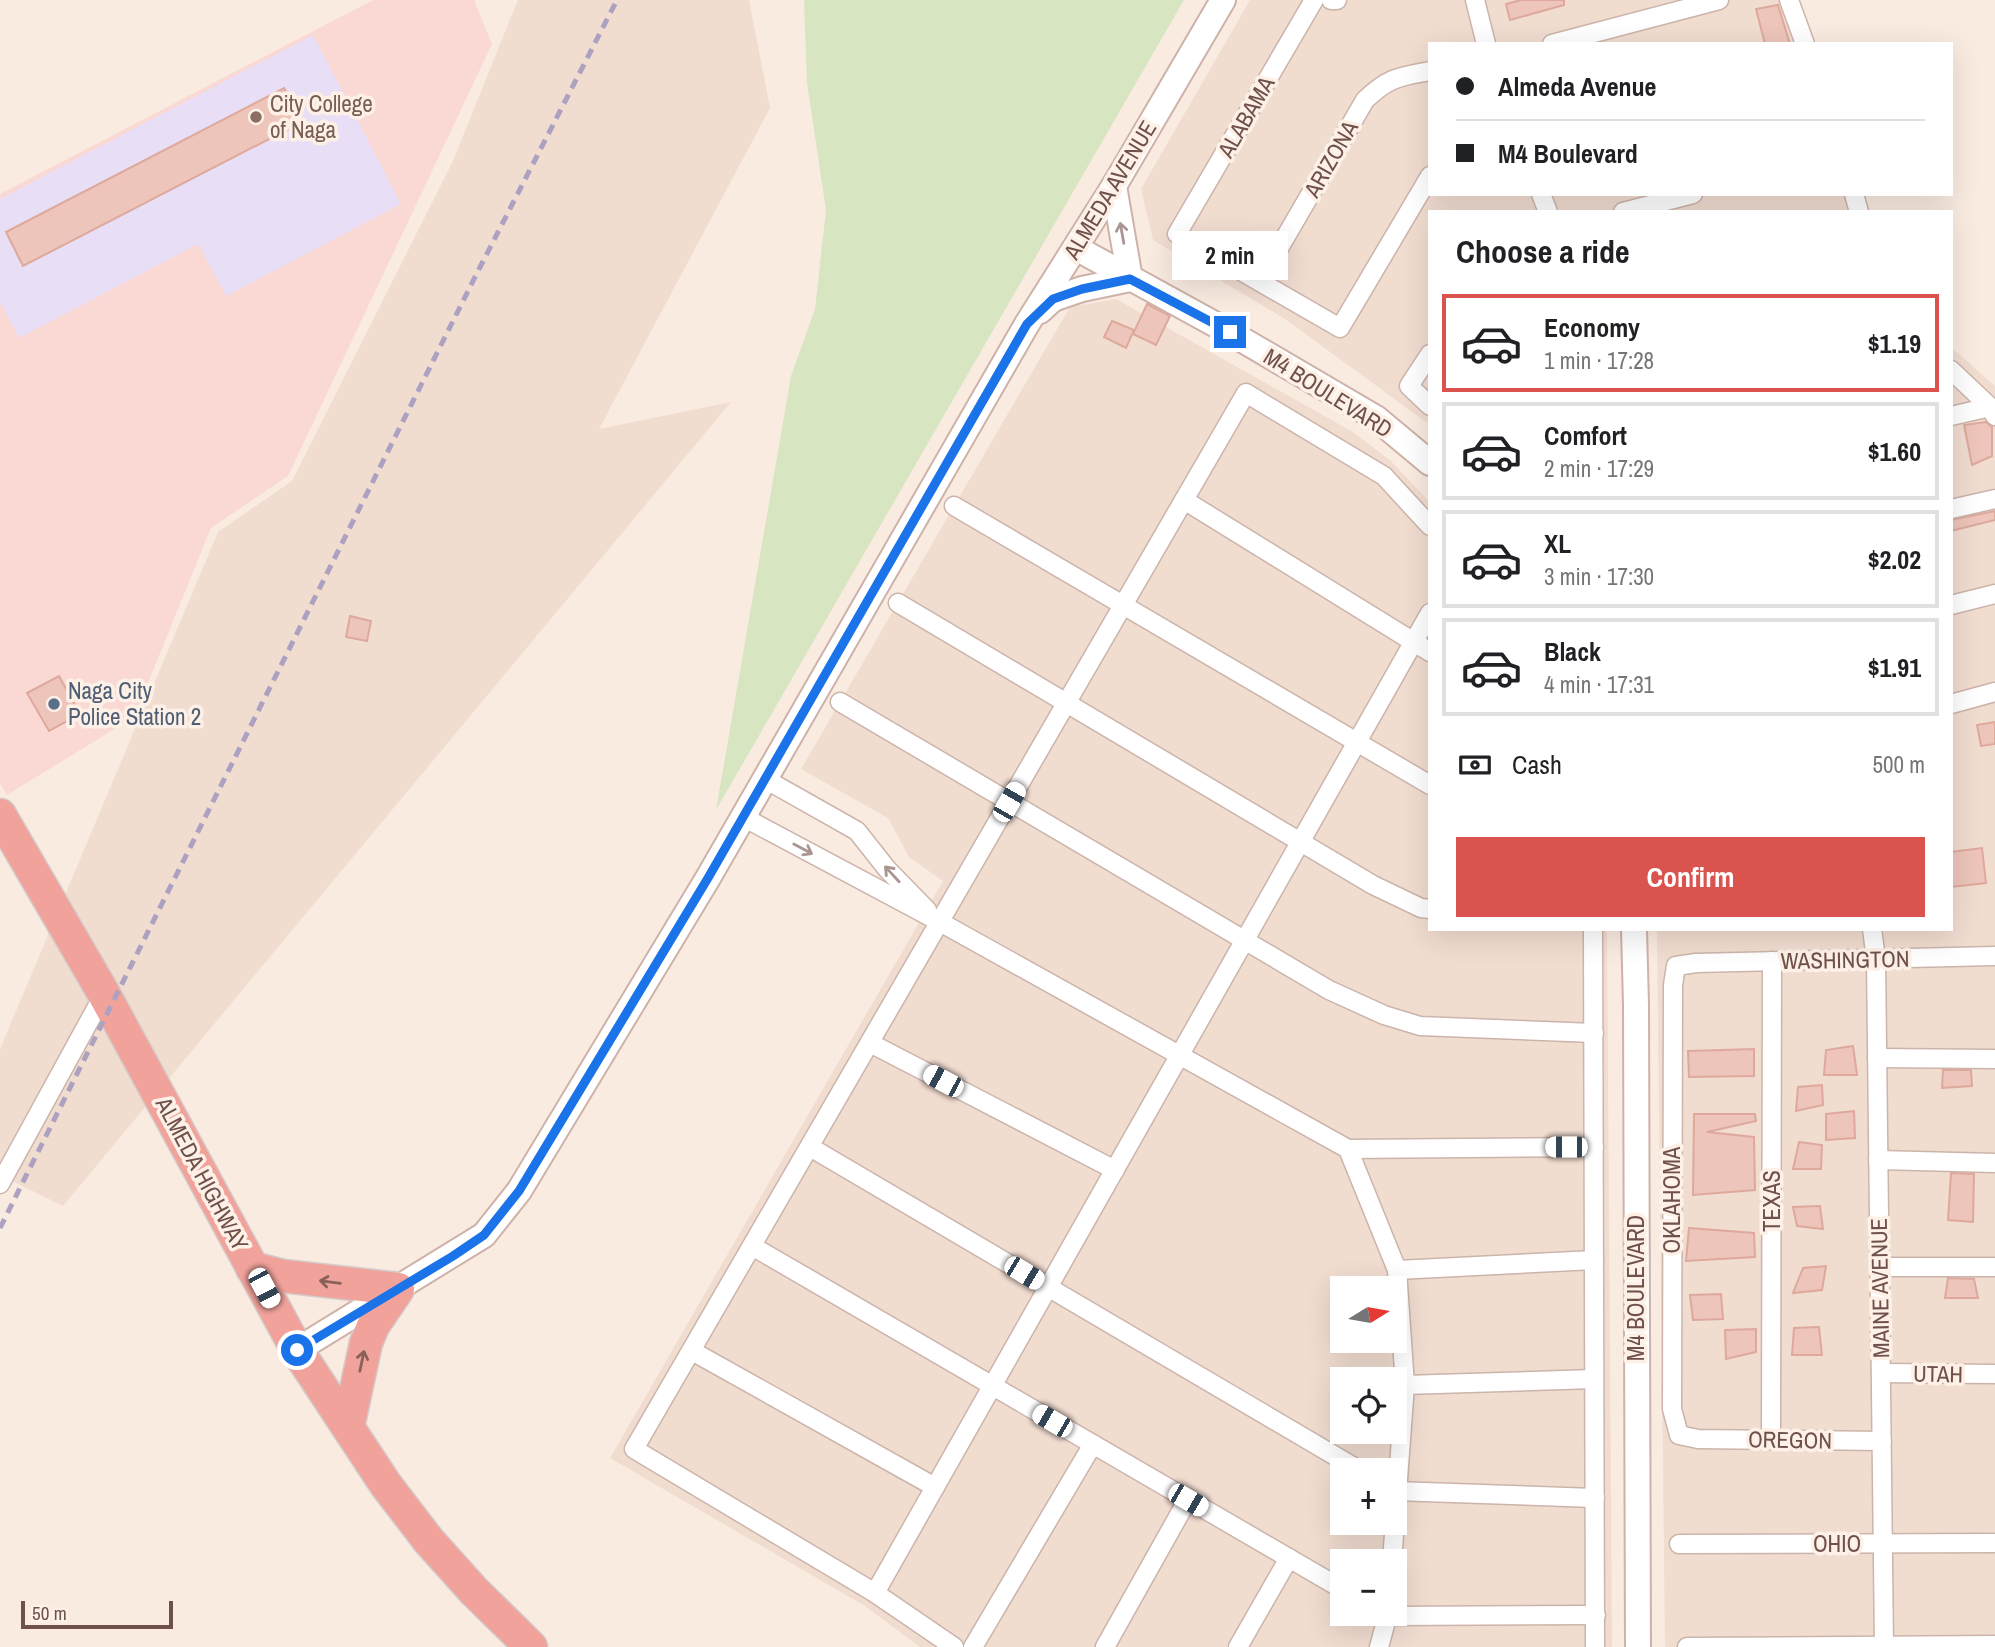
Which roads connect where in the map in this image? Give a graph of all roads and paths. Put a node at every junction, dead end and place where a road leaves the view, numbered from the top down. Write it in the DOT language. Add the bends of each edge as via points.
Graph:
graph roads {
  1 [pos="1223,0"];
  2 [pos="1314,0"];
  3 [pos="1331,0"];
  4 [pos="1337,0"];
  5 [pos="1475,0"];
  6 [pos="1718,0"];
  7 [pos="1789,0"];
  8 [pos="1486,42"];
  9 [pos="1560,42"];
  10 [pos="1804,42"];
  11 [pos="1428,71"];
  12 [pos="1428,179"];
  13 [pos="1114,186"];
  14 [pos="1685,196"];
  15 [pos="1631,210"];
  16 [pos="1076,248"];
  17 [pos="1130,279"];
  18 [pos="1259,281"];
  19 [pos="1027,324"];
  20 [pos="1428,357"];
  21 [pos="1953,372"];
  22 [pos="1428,404"];
  23 [pos="1992,411"];
  24 [pos="1953,416"];
  25 [pos="1428,461"];
  26 [pos="1995,499"];
  27 [pos="1184,500"];
  28 [pos="954,506"];
  29 [pos="1953,509"];
  30 [pos="1428,524"];
  31 [pos="1995,594"];
  32 [pos="898,603"];
  33 [pos="1953,604"];
  34 [pos="1123,606"];
  35 [pos="1428,616"];
  36 [pos="1413,642"];
  37 [pos="1428,651"];
  38 [pos="1995,692"];
  39 [pos="840,702"];
  40 [pos="1067,703"];
  41 [pos="1953,703"];
  42 [pos="1356,743"];
  43 [pos="765,779"];
  44 [pos="1428,784"];
  45 [pos="1009,802"];
  46 [pos="0,815"];
  47 [pos="743,817"];
  48 [pos="1300,842"];
  49 [pos="1428,909"];
  50 [pos="940,922"];
  51 [pos="1593,931"];
  52 [pos="1634,931"];
  53 [pos="1872,931"];
  54 [pos="1245,940"];
  55 [pos="1995,956"];
  56 [pos="1876,959"];
  57 [pos="1772,961"];
  58 [pos="1696,964"];
  59 [pos="104,994"];
  60 [pos="1594,1033"];
  61 [pos="870,1043"];
  62 [pos="1180,1055"];
  63 [pos="1877,1058"];
  64 [pos="1995,1059"];
  65 [pos="810,1147"];
  66 [pos="1594,1147"];
  67 [pos="1348,1149"];
  68 [pos="1878,1160"];
  69 [pos="1995,1163"];
  70 [pos="1115,1170"];
  71 [pos="0,1184"];
  72 [pos="752,1247"];
  73 [pos="1594,1260"];
  74 [pos="1880,1266"];
  75 [pos="252,1268"];
  76 [pos="1995,1268"];
  77 [pos="1397,1270"];
  78 [pos="1048,1287"];
  79 [pos="398,1289"];
  80 [pos="297,1350"];
  81 [pos="692,1351"];
  82 [pos="1404,1367"];
  83 [pos="1881,1373"];
  84 [pos="1995,1374"];
  85 [pos="1594,1379"];
  86 [pos="1407,1385"];
  87 [pos="992,1386"];
  88 [pos="348,1427"];
  89 [pos="1698,1439"];
  90 [pos="1771,1440"];
  91 [pos="1882,1441"];
  92 [pos="1093,1444"];
  93 [pos="1339,1458"];
  94 [pos="935,1486"];
  95 [pos="1407,1492"];
  96 [pos="1595,1498"];
  97 [pos="1188,1500"];
  98 [pos="1995,1542"];
  99 [pos="1679,1544"];
  100 [pos="1883,1544"];
  101 [pos="1289,1558"];
  102 [pos="1330,1582"];
  103 [pos="875,1593"];
  104 [pos="1407,1614"];
  105 [pos="1595,1615"];
  106 [pos="1384,1626"];
  107 [pos="1995,1645"];
  108 [pos="1884,1646"];
  109 [pos="531,1647"];
  110 [pos="954,1647"];
  111 [pos="973,1647"];
  112 [pos="1105,1647"];
  113 [pos="1238,1647"];
  114 [pos="1378,1647"];
  115 [pos="1595,1647"];
  116 [pos="1638,1647"];
  117 [pos="1687,1647"];
  1 -- 13 [label="main road, ALMEDA AVENUE"];
  2 -- 18 [label="street, ALABAMA" via="1177,234"];
  3 -- 4 [label="street"];
  5 -- 8 [label="street"];
  6 -- 9 [label="street"];
  7 -- 10 [label="street"];
  11 -- 18 [label="street, ARIZONA" via="1394,78 1365,100"];
  12 -- 18 [label="street" via="1340,328"];
  13 -- 16 [label="main road, ALMEDA AVENUE"];
  17 -- 13 [label="main road, one-way"];
  14 -- 15 [label="street"];
  16 -- 17 [label="main road, M4 BOULEVARD"];
  16 -- 19 [label="main road, ALMEDA AVENUE"];
  17 -- 19 [label="main road" via="1053,299"];
  17 -- 25 [label="main road, M4 BOULEVARD" via="1376,418"];
  19 -- 43 [label="main road, ALMEDA AVENUE"];
  20 -- 22 [label="street" via="1409,386"];
  21 -- 23 [label="street"];
  23 -- 24 [label="street"];
  26 -- 29 [label="street"];
  27 -- 30 [label="street" via="1246,394 1384,476"];
  27 -- 34 [label="street"];
  27 -- 36 [label="street"];
  28 -- 34 [label="street"];
  31 -- 33 [label="street"];
  32 -- 40 [label="street"];
  34 -- 40 [label="street"];
  34 -- 42 [label="street"];
  35 -- 36 [label="street"];
  36 -- 37 [label="street"];
  36 -- 42 [label="street"];
  38 -- 41 [label="street"];
  39 -- 45 [label="street"];
  40 -- 45 [label="street"];
  40 -- 48 [label="street"];
  42 -- 44 [label="street"];
  42 -- 48 [label="street"];
  43 -- 47 [label="main road, ALMEDA AVENUE"];
  50 -- 43 [label="street, one-way" via="857,831"];
  45 -- 50 [label="street"];
  45 -- 54 [label="street"];
  46 -- 59 [label="highway, ALMEDA HIGHWAY"];
  47 -- 50 [label="street, one-way"];
  47 -- 79 [label="main road, ALMEDA AVENUE" via="519,1191 484,1235"];
  48 -- 49 [label="street" via="1373,886"];
  48 -- 54 [label="street"];
  50 -- 61 [label="street"];
  50 -- 62 [label="street"];
  51 -- 60 [label="street"];
  52 -- 116 [label="main road, M4 BOULEVARD"];
  53 -- 56 [label="street, MAINE AVENUE"];
  54 -- 60 [label="street" via="1329,990 1420,1026"];
  54 -- 62 [label="street"];
  55 -- 56 [label="street, WASHINGTON"];
  56 -- 57 [label="street, WASHINGTON"];
  56 -- 63 [label="street, MAINE AVENUE"];
  57 -- 58 [label="street, WASHINGTON"];
  57 -- 90 [label="street, TEXAS"];
  58 -- 89 [label="street, OKLAHOMA" via="1676,966 1673,985 1672,1409 1679,1435"];
  59 -- 71 [label="street"];
  59 -- 75 [label="highway, ALMEDA HIGHWAY"];
  60 -- 66 [label="street"];
  61 -- 65 [label="street"];
  61 -- 70 [label="street"];
  62 -- 67 [label="street"];
  62 -- 70 [label="street"];
  63 -- 64 [label="street"];
  63 -- 68 [label="street, MAINE AVENUE"];
  65 -- 72 [label="street"];
  65 -- 78 [label="street"];
  66 -- 67 [label="street"];
  66 -- 73 [label="street"];
  67 -- 77 [label="street"];
  68 -- 69 [label="street"];
  68 -- 74 [label="street, MAINE AVENUE"];
  70 -- 78 [label="street"];
  72 -- 81 [label="street"];
  72 -- 87 [label="street"];
  73 -- 77 [label="street"];
  73 -- 85 [label="street"];
  74 -- 76 [label="street"];
  74 -- 83 [label="street, MAINE AVENUE"];
  79 -- 75 [label="highway, one-way" via="283,1276"];
  75 -- 80 [label="highway, ALMEDA HIGHWAY"];
  77 -- 82 [label="street"];
  78 -- 87 [label="street"];
  78 -- 93 [label="street"];
  79 -- 80 [label="main road, ALMEDA AVENUE"];
  88 -- 79 [label="highway, one-way" via="366,1343"];
  80 -- 88 [label="highway, ALMEDA HIGHWAY"];
  81 -- 94 [label="street"];
  81 -- 103 [label="street" via="634,1449"];
  83 -- 84 [label="street, UTAH"];
  83 -- 91 [label="street, MAINE AVENUE"];
  85 -- 86 [label="street"];
  85 -- 96 [label="street"];
  87 -- 92 [label="street"];
  87 -- 94 [label="street"];
  88 -- 109 [label="highway, ALMEDA HIGHWAY" via="429,1541"];
  89 -- 90 [label="street, OREGON"];
  90 -- 91 [label="street, OREGON"];
  91 -- 100 [label="street, MAINE AVENUE"];
  92 -- 97 [label="street"];
  92 -- 111 [label="street"];
  94 -- 103 [label="street"];
  95 -- 96 [label="street"];
  96 -- 105 [label="street"];
  97 -- 101 [label="street"];
  97 -- 112 [label="street"];
  98 -- 100 [label="street, OHIO"];
  99 -- 100 [label="street, OHIO"];
  100 -- 108 [label="street, MAINE AVENUE"];
  101 -- 102 [label="street"];
  101 -- 113 [label="street"];
  103 -- 110 [label="street"];
  104 -- 105 [label="street"];
  105 -- 115 [label="street"];
  106 -- 114 [label="street"];
  107 -- 108 [label="street"];
  108 -- 117 [label="street"];
}
